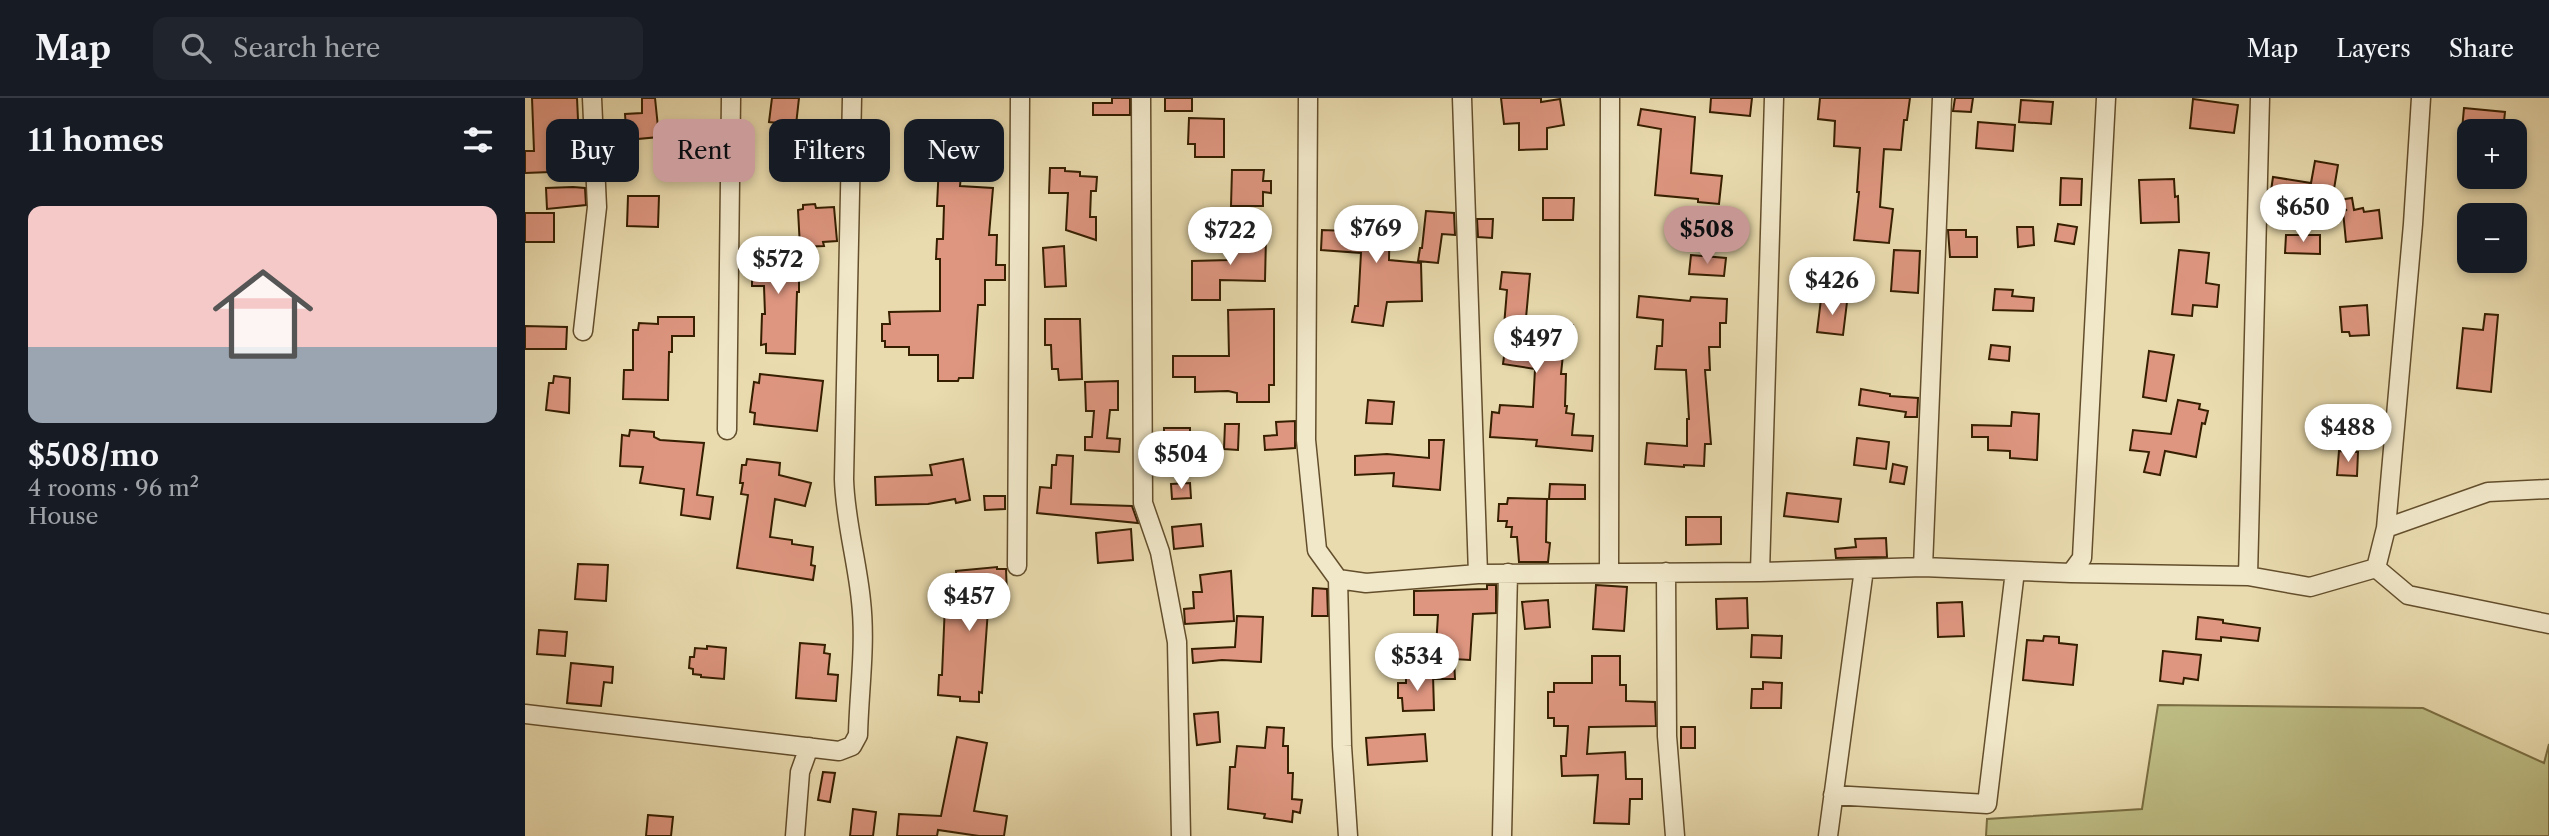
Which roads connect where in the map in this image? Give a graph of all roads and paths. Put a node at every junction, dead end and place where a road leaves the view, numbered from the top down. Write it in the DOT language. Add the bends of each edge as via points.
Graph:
graph roads {
  1 [pos="592,98"];
  2 [pos="731,98"];
  3 [pos="852,98"];
  4 [pos="1020,98"];
  5 [pos="1141,98"];
  6 [pos="1308,98"];
  7 [pos="1462,98"];
  8 [pos="1610,98"];
  9 [pos="1775,98"];
  10 [pos="1942,98"];
  11 [pos="2106,98"];
  12 [pos="2260,98"];
  13 [pos="2421,98"];
  14 [pos="583,331"];
  15 [pos="727,430"];
  16 [pos="2549,489"];
  17 [pos="2386,528"];
  18 [pos="1017,566"];
  19 [pos="1923,567"];
  20 [pos="2376,568"];
  21 [pos="1864,569"];
  22 [pos="2015,571"];
  23 [pos="1609,572"];
  24 [pos="1666,572"];
  25 [pos="1760,572"];
  26 [pos="1478,573"];
  27 [pos="1508,573"];
  28 [pos="2071,573"];
  29 [pos="2248,576"];
  30 [pos="1338,579"];
  31 [pos="2549,624"];
  32 [pos="525,714"];
  33 [pos="809,747"];
  34 [pos="1833,795"];
  35 [pos="795,836"];
  36 [pos="1181,836"];
  37 [pos="1348,836"];
  38 [pos="1502,836"];
  39 [pos="1675,836"];
  40 [pos="1828,836"];
  1 -- 14 [label="street" via="597,207"];
  2 -- 15 [label="street"];
  3 -- 33 [label="street" via="844,502 862,605 858,735 852,746 839,751"];
  4 -- 18 [label="street"];
  5 -- 36 [label="street" via="1143,503 1160,552 1177,642"];
  6 -- 30 [label="street" via="1306,440 1317,550"];
  7 -- 26 [label="street"];
  8 -- 23 [label="street"];
  9 -- 25 [label="street"];
  10 -- 19 [label="street"];
  11 -- 28 [label="street" via="2082,558"];
  12 -- 29 [label="street"];
  13 -- 17 [label="street"];
  16 -- 17 [label="street" via="2488,492"];
  17 -- 20 [label="street"];
  19 -- 21 [label="street"];
  19 -- 22 [label="street"];
  20 -- 29 [label="street" via="2310,587"];
  20 -- 31 [label="street" via="2408,595"];
  21 -- 25 [label="street"];
  21 -- 34 [label="street"];
  22 -- 28 [label="street"];
  22 -- 34 [label="street" via="1987,804"];
  23 -- 24 [label="street"];
  23 -- 27 [label="street"];
  24 -- 25 [label="street"];
  24 -- 39 [label="street" via="1667,736"];
  26 -- 27 [label="street"];
  26 -- 30 [label="street" via="1366,583"];
  27 -- 38 [label="street"];
  28 -- 29 [label="street"];
  30 -- 37 [label="street"];
  32 -- 33 [label="street"];
  33 -- 35 [label="street" via="800,772"];
  34 -- 40 [label="street"];
}
